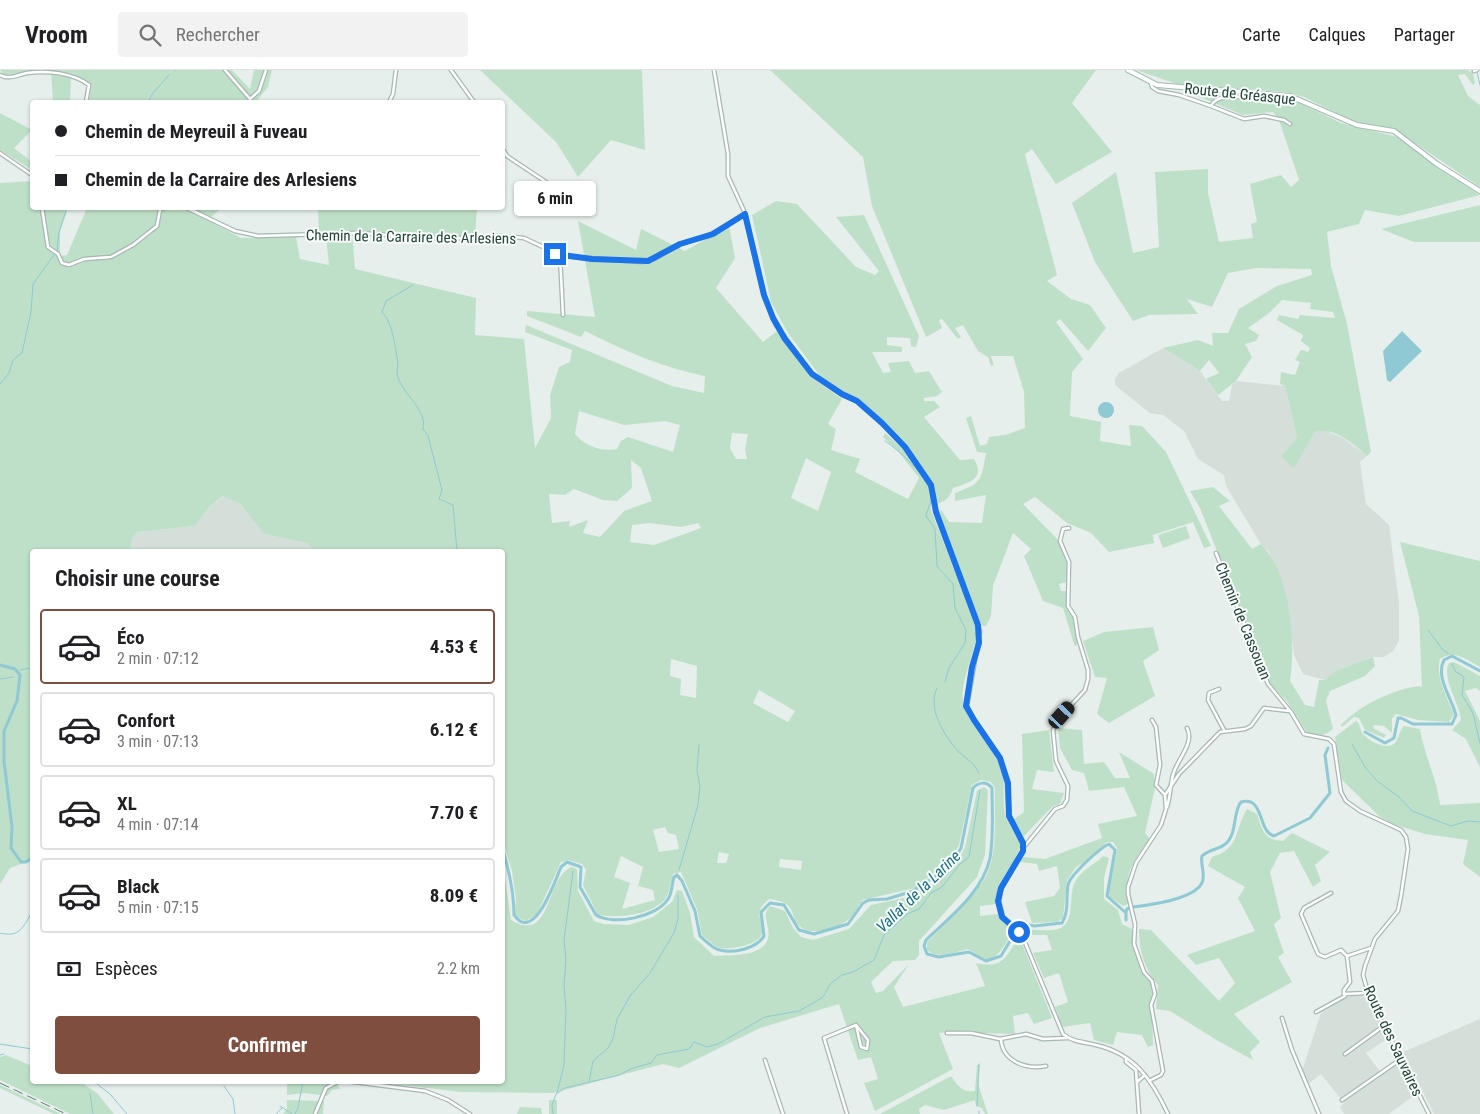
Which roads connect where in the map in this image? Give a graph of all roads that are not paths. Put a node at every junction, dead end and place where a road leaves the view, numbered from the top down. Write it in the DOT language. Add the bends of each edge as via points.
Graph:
graph roads {
  1 [pos="225,70"];
  2 [pos="266,70"];
  3 [pos="396,70"];
  4 [pos="452,70"];
  5 [pos="714,70"];
  6 [pos="1128,70"];
  7 [pos="0,75"];
  8 [pos="1151,83"];
  9 [pos="1264,94"];
  10 [pos="86,100"];
  11 [pos="390,100"];
  12 [pos="473,100"];
  13 [pos="1211,106"];
  14 [pos="1290,124"];
  15 [pos="0,153"];
  16 [pos="505,153"];
  17 [pos="30,174"];
  18 [pos="549,184"];
  19 [pos="1480,191"];
  20 [pos="42,210"];
  21 [pos="162,210"];
  22 [pos="191,210"];
  23 [pos="745,214"];
  24 [pos="560,256"];
  25 [pos="563,315"];
  26 [pos="1070,528"];
  27 [pos="1216,554"];
  28 [pos="1219,689"];
  29 [pos="1291,712"];
  30 [pos="1152,720"];
  31 [pos="1187,728"];
  32 [pos="1224,730"];
  33 [pos="1173,785"];
  34 [pos="1165,795"];
  35 [pos="1166,809"];
  36 [pos="1024,847"];
  37 [pos="1331,893"];
  38 [pos="1371,948"];
  39 [pos="1347,956"];
  40 [pos="1368,993"];
  41 [pos="1346,995"];
  42 [pos="1316,1012"];
  43 [pos="1282,1018"];
  44 [pos="1384,1025"];
  45 [pos="856,1026"];
  46 [pos="947,1033"];
  47 [pos="1000,1038"];
  48 [pos="1068,1038"];
  49 [pos="1345,1054"];
  50 [pos="1126,1058"];
  51 [pos="1400,1059"];
  52 [pos="765,1060"];
  53 [pos="1046,1066"];
  54 [pos="1146,1075"];
  55 [pos="1149,1081"];
  56 [pos="1137,1082"];
  57 [pos="333,1084"];
  58 [pos="370,1084"];
  59 [pos="1342,1100"];
  60 [pos="315,1114"];
  61 [pos="470,1114"];
  62 [pos="783,1114"];
  63 [pos="847,1114"];
  64 [pos="1139,1114"];
  65 [pos="1168,1114"];
  66 [pos="1319,1114"];
  67 [pos="1429,1114"];
  1 -- 2 [label="street" via="250,99 259,91"];
  3 -- 11 [label="street"];
  4 -- 12 [label="street"];
  5 -- 23 [label="street" via="728,154 728,176"];
  6 -- 8 [label="street, Route de Gréasque"];
  7 -- 10 [label="street" via="8,78 35,72 71,76 89,85"];
  8 -- 9 [label="street, Route de Gréasque"];
  8 -- 13 [label="street" via="1158,91"];
  9 -- 13 [label="street" via="1255,98 1222,98"];
  9 -- 19 [label="street, Route de Gréasque" via="1301,99 1357,125 1394,131"];
  13 -- 14 [label="street" via="1244,119 1262,116"];
  15 -- 17 [label="street"];
  16 -- 18 [label="street"];
  20 -- 21 [label="street" via="48,247 57,253 62,263 69,265 84,259 111,257 133,245 157,226"];
  22 -- 24 [label="street, Chemin de la Carraire des Arlesiens" via="244,235 359,233 443,239 507,236 524,238"];
  23 -- 24 [label="street, Chemin de la Carraire des Arlesiens" via="713,234 680,244 648,261"];
  23 -- 36 [label="street" via="764,295 785,339 812,374 857,401 882,423 905,447 931,485 936,512 980,631 966,706 1000,758 1008,783 1009,816"];
  24 -- 25 [label="street"];
  26 -- 36 [label="street" via="1062,529 1060,538 1069,562 1068,606 1075,616 1088,679 1085,690 1053,730 1056,761 1068,786 1067,800 1055,809"];
  27 -- 29 [label="street, Chemin de Cassouan" via="1268,684"];
  28 -- 32 [label="street" via="1209,693 1208,700"];
  29 -- 32 [label="street" via="1264,708 1256,722 1246,729"];
  29 -- 38 [label="street, Route des Sauvaires" via="1304,734 1329,739 1334,744 1341,792 1346,801 1401,830 1406,837 1408,849 1398,911"];
  30 -- 34 [label="street" via="1156,727 1160,765 1156,784"];
  31 -- 33 [label="street" via="1189,736 1173,774"];
  32 -- 33 [label="street" via="1179,774"];
  33 -- 34 [label="street"];
  33 -- 35 [label="street"];
  34 -- 35 [label="street"];
  35 -- 55 [label="street" via="1161,825 1134,869 1128,887 1135,924 1134,944 1155,994 1152,1005 1163,1071"];
  36 -- 48 [label="street" via="1003,882 999,895 1000,912 1019,932 1058,1025"];
  37 -- 39 [label="street" via="1304,908 1301,914 1318,954 1325,957 1341,950"];
  38 -- 39 [label="street"];
  38 -- 40 [label="street, Route des Sauvaires" via="1364,976"];
  39 -- 41 [label="street" via="1350,982 1344,990"];
  40 -- 41 [label="street"];
  40 -- 44 [label="street, Route des Sauvaires"];
  41 -- 42 [label="street"];
  43 -- 66 [label="street"];
  44 -- 49 [label="street"];
  44 -- 51 [label="street, Route des Sauvaires"];
  45 -- 45 [label="street" via="861,1048 867,1049 868,1040"];
  45 -- 63 [label="street" via="824,1038"];
  46 -- 47 [label="street"];
  47 -- 48 [label="street" via="1026,1034 1043,1039"];
  47 -- 53 [label="street" via="1003,1052 1009,1059 1031,1067"];
  48 -- 50 [label="street" via="1109,1048"];
  50 -- 54 [label="street" via="1137,1064"];
  50 -- 56 [label="street" via="1126,1063 1135,1069"];
  51 -- 59 [label="street"];
  51 -- 67 [label="street, Route des Sauvaires"];
  52 -- 62 [label="street"];
  54 -- 55 [label="street"];
  54 -- 56 [label="street"];
  55 -- 65 [label="street"];
  56 -- 64 [label="street"];
  57 -- 60 [label="street" via="326,1088"];
  58 -- 61 [label="street" via="426,1091"];
}
